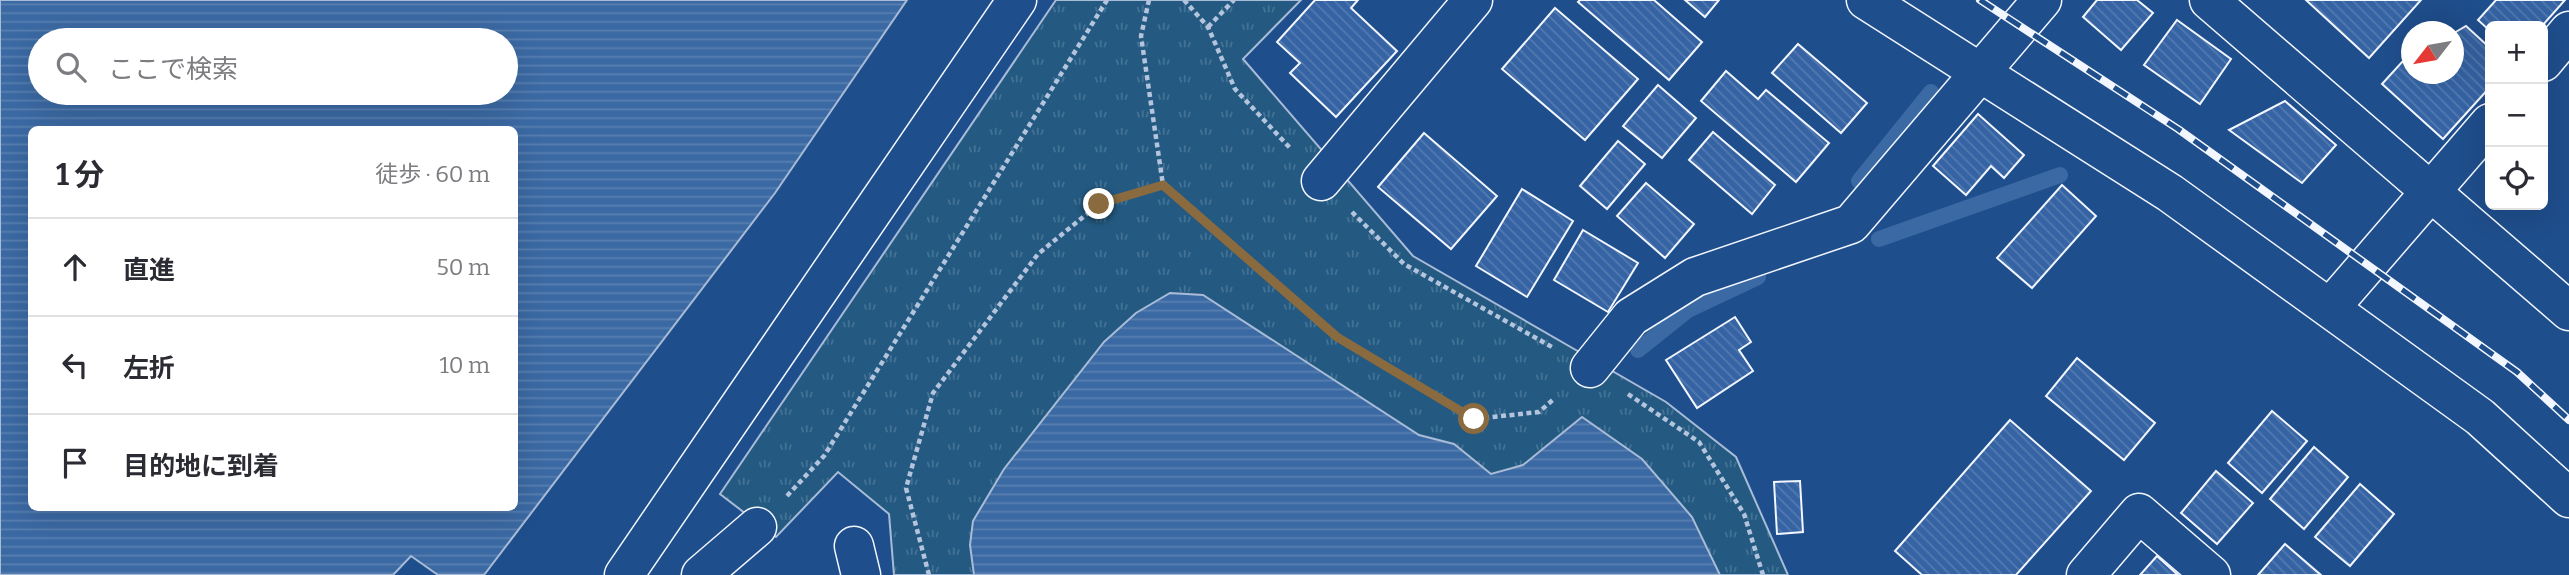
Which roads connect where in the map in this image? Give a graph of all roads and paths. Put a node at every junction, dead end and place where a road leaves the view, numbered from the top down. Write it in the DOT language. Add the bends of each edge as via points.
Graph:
graph roads {
  1 [pos="1017,0"];
  2 [pos="1108,0"];
  3 [pos="1149,0"];
  4 [pos="1184,0"];
  5 [pos="1234,0"];
  6 [pos="1473,0"];
  7 [pos="1867,0"];
  8 [pos="2042,0"];
  9 [pos="2209,0"];
  10 [pos="1208,27"];
  11 [pos="2569,31"];
  12 [pos="2548,56"];
  13 [pos="1979,73"];
  14 [pos="2485,129"];
  15 [pos="1321,181"];
  16 [pos="1163,185"];
  17 [pos="2430,193"];
  18 [pos="2330,309"];
  19 [pos="2569,311"];
  20 [pos="1590,368"];
  21 [pos="2569,498"];
  22 [pos="757,527"];
  23 [pos="624,575"];
  24 [pos="701,575"];
  25 [pos="929,575"];
  26 [pos="1763,575"];
  27 [pos="2086,575"];
  28 [pos="2211,575"];
  1 -- 23 [label="street"];
  2 -- 22 [label="path" via="824,456"];
  3 -- 16 [label="path" via="1141,36"];
  4 -- 10 [label="path"];
  5 -- 10 [label="path"];
  6 -- 15 [label="street"];
  7 -- 13 [label="street"];
  8 -- 13 [label="street"];
  9 -- 17 [label="street"];
  10 -- 15 [label="path" via="1235,89"];
  11 -- 12 [label="street"];
  13 -- 18 [label="street" via="2170,193"];
  13 -- 20 [label="street" via="1851,224 1695,277 1631,317"];
  14 -- 17 [label="street"];
  15 -- 20 [label="path" via="1404,264"];
  16 -- 20 [label="path" via="1337,337 1474,419 1539,412"];
  16 -- 25 [label="path" via="1099,204 1038,254 933,393 906,488"];
  17 -- 18 [label="street"];
  17 -- 19 [label="street"];
  18 -- 21 [label="street" via="2480,417"];
  20 -- 26 [label="path" via="1699,442 1744,514"];
  22 -- 24 [label="street"];
  27 -- 28 [label="street" via="2139,513"];
}
